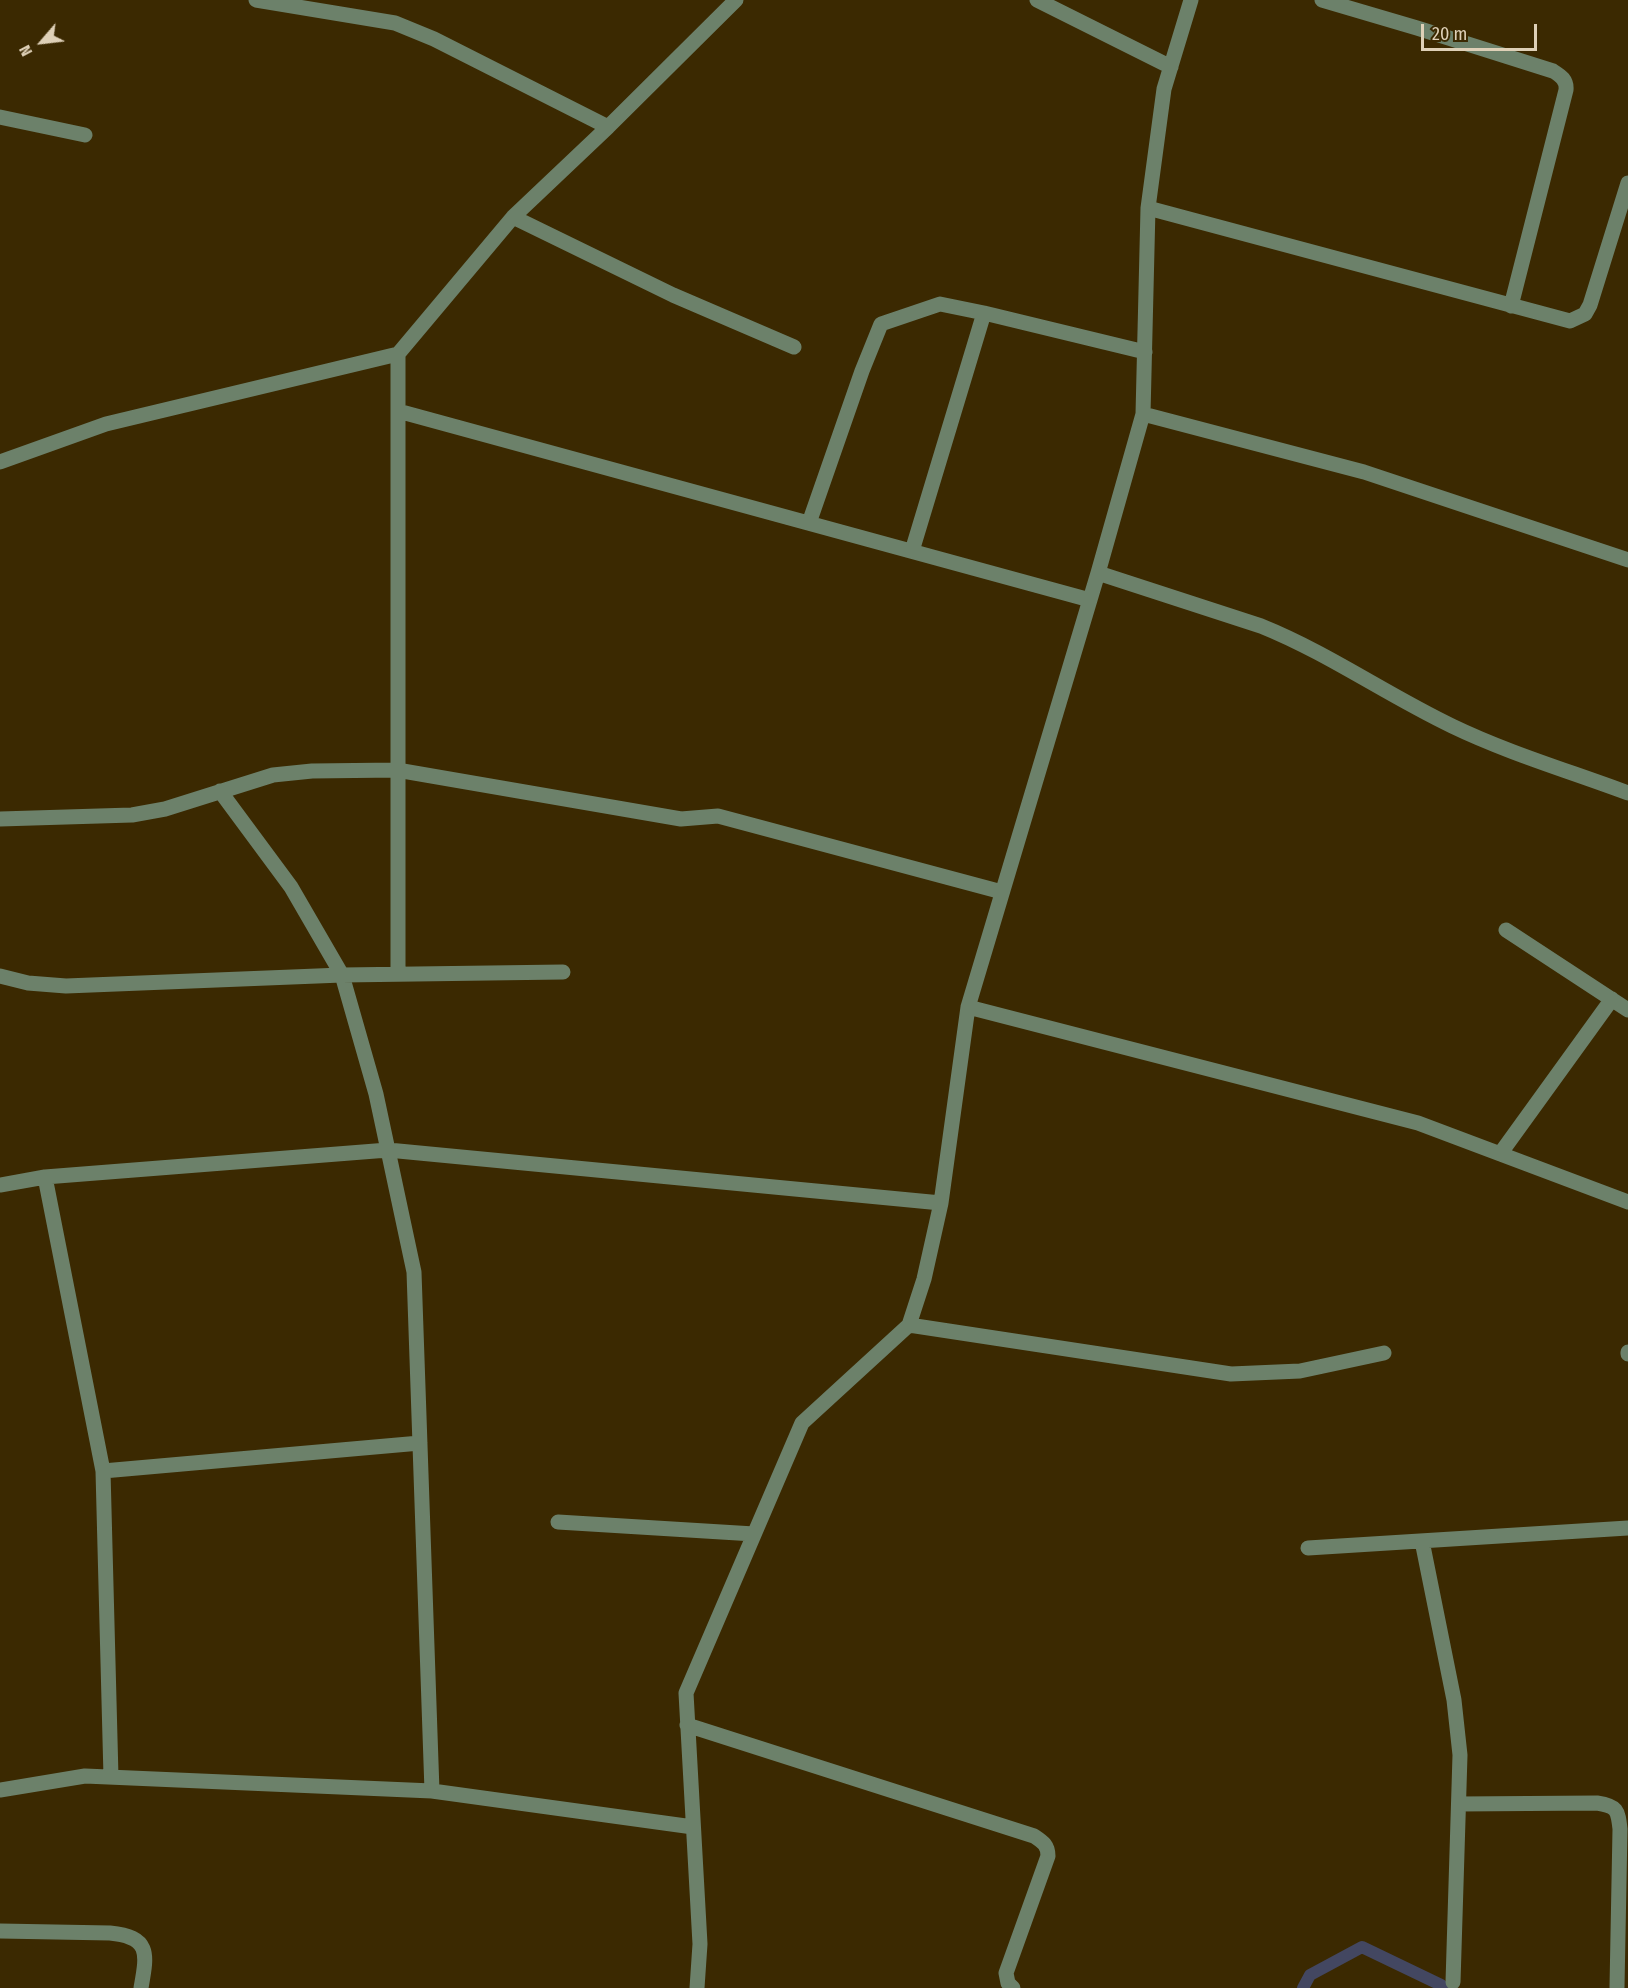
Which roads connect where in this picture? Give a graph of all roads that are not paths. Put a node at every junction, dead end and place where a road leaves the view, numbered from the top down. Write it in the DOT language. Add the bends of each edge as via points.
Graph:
graph roads {
  1 [pos="256,0"];
  2 [pos="736,0"];
  3 [pos="1037,0"];
  4 [pos="1191,0"];
  5 [pos="1322,0"];
  6 [pos="1171,67"];
  7 [pos="0,117"];
  8 [pos="608,127"];
  9 [pos="85,135"];
  10 [pos="1628,183"];
  11 [pos="1148,208"];
  12 [pos="513,217"];
  13 [pos="1511,306"];
  14 [pos="984,312"];
  15 [pos="794,347"];
  16 [pos="1144,352"];
  17 [pos="398,354"];
  18 [pos="398,411"];
  19 [pos="1143,414"];
  20 [pos="0,462"];
  21 [pos="808,523"];
  22 [pos="912,551"];
  23 [pos="1628,561"];
  24 [pos="1098,573"];
  25 [pos="1090,600"];
  26 [pos="397,770"];
  27 [pos="220,791"];
  28 [pos="1628,793"];
  29 [pos="0,819"];
  30 [pos="1002,892"];
  31 [pos="1506,930"];
  32 [pos="563,972"];
  33 [pos="398,974"];
  34 [pos="342,975"];
  35 [pos="0,976"];
  36 [pos="1612,999"];
  37 [pos="968,1007"];
  38 [pos="1628,1010"];
  39 [pos="388,1150"];
  40 [pos="1500,1154"];
  41 [pos="45,1177"];
  42 [pos="0,1185"];
  43 [pos="1628,1202"];
  44 [pos="941,1203"];
  45 [pos="909,1325"];
  46 [pos="1384,1353"];
  47 [pos="420,1443"];
  48 [pos="102,1471"];
  49 [pos="558,1522"];
  50 [pos="1628,1528"];
  51 [pos="754,1534"];
  52 [pos="1422,1541"];
  53 [pos="1308,1548"];
  54 [pos="687,1725"];
  55 [pos="111,1777"];
  56 [pos="0,1790"];
  57 [pos="432,1791"];
  58 [pos="1459,1804"];
  59 [pos="693,1827"];
  60 [pos="0,1931"];
  61 [pos="1453,1982"];
  62 [pos="1617,1987"];
  63 [pos="141,1988"];
  64 [pos="697,1988"];
  65 [pos="1013,1988"];
  1 -- 8 [label="street" via="395,23"];
  2 -- 8 [label="street"];
  3 -- 6 [label="street"];
  4 -- 6 [label="street"];
  5 -- 13 [label="street" via="1553,71 1564,78 1566,90"];
  6 -- 11 [label="street" via="1164,89"];
  7 -- 9 [label="street"];
  8 -- 12 [label="street"];
  10 -- 13 [label="street" via="1585,314 1570,321"];
  11 -- 13 [label="street"];
  11 -- 16 [label="street"];
  12 -- 15 [label="street" via="673,295"];
  12 -- 17 [label="street"];
  14 -- 16 [label="street"];
  14 -- 21 [label="street" via="940,304 881,324"];
  14 -- 22 [label="street"];
  16 -- 19 [label="street"];
  17 -- 18 [label="street"];
  17 -- 20 [label="street" via="106,424"];
  18 -- 21 [label="street"];
  18 -- 26 [label="street"];
  19 -- 23 [label="street" via="1364,472"];
  19 -- 24 [label="street"];
  21 -- 22 [label="street"];
  22 -- 25 [label="street"];
  24 -- 25 [label="street"];
  24 -- 28 [label="street" via="1260,626 1312,649 1454,727"];
  25 -- 30 [label="street"];
  26 -- 27 [label="street" via="273,775"];
  26 -- 30 [label="street" via="681,819 718,816"];
  26 -- 33 [label="street"];
  27 -- 29 [label="street" via="132,815"];
  27 -- 34 [label="street" via="291,887"];
  30 -- 37 [label="street"];
  31 -- 36 [label="street"];
  32 -- 33 [label="street"];
  33 -- 34 [label="street"];
  34 -- 35 [label="street" via="66,986"];
  34 -- 39 [label="street"];
  36 -- 38 [label="street"];
  36 -- 40 [label="street"];
  37 -- 40 [label="street" via="1418,1123"];
  37 -- 44 [label="street"];
  39 -- 41 [label="street"];
  39 -- 44 [label="street"];
  39 -- 47 [label="street" via="414,1272"];
  40 -- 43 [label="street"];
  41 -- 42 [label="street"];
  41 -- 48 [label="street"];
  44 -- 45 [label="street"];
  45 -- 46 [label="street" via="1231,1374 1300,1371"];
  45 -- 51 [label="street" via="802,1423"];
  47 -- 48 [label="street"];
  47 -- 57 [label="street"];
  48 -- 55 [label="street"];
  49 -- 51 [label="street"];
  50 -- 52 [label="street"];
  51 -- 54 [label="street" via="686,1693"];
  52 -- 53 [label="street"];
  52 -- 58 [label="street" via="1454,1700 1460,1755"];
  54 -- 59 [label="street"];
  54 -- 65 [label="street" via="1042,1841 1048,1856 1006,1973"];
  55 -- 56 [label="street" via="85,1776"];
  55 -- 57 [label="street"];
  57 -- 59 [label="street"];
  58 -- 61 [label="street"];
  58 -- 62 [label="street" via="1597,1803 1613,1807 1620,1829"];
  59 -- 64 [label="street" via="700,1944"];
  60 -- 63 [label="street" via="134,1938 145,1953"];
}
